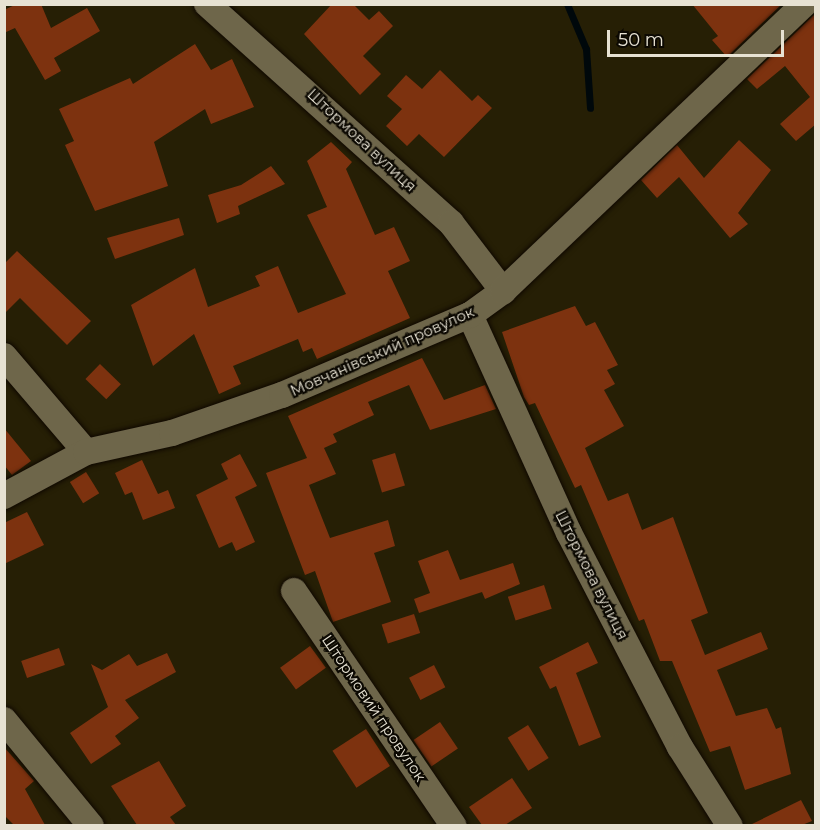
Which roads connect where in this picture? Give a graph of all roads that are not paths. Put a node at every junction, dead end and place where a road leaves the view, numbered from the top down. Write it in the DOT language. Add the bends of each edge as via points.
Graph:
graph roads {
  1 [pos="207,4"];
  2 [pos="804,4"];
  3 [pos="503,291"];
  4 [pos="470,315"];
  5 [pos="4,356"];
  6 [pos="86,452"];
  7 [pos="4,496"];
  8 [pos="294,591"];
  9 [pos="4,720"];
  10 [pos="91,825"];
  11 [pos="454,825"];
  12 [pos="730,825"];
  1 -- 3 [label="street, Штормова вулиця" via="451,223"];
  2 -- 3 [label="street, Мовчанівський провулок"];
  3 -- 4 [label="street, Мовчанівський провулок"];
  4 -- 6 [label="street, Мовчанівський провулок" via="282,395 172,433"];
  4 -- 12 [label="street, Штормова вулиця" via="569,533 680,747"];
  5 -- 6 [label="street"];
  6 -- 7 [label="street, Мовчанівський провулок"];
  8 -- 11 [label="street, Штормовий провулок"];
  9 -- 10 [label="street"];
}
